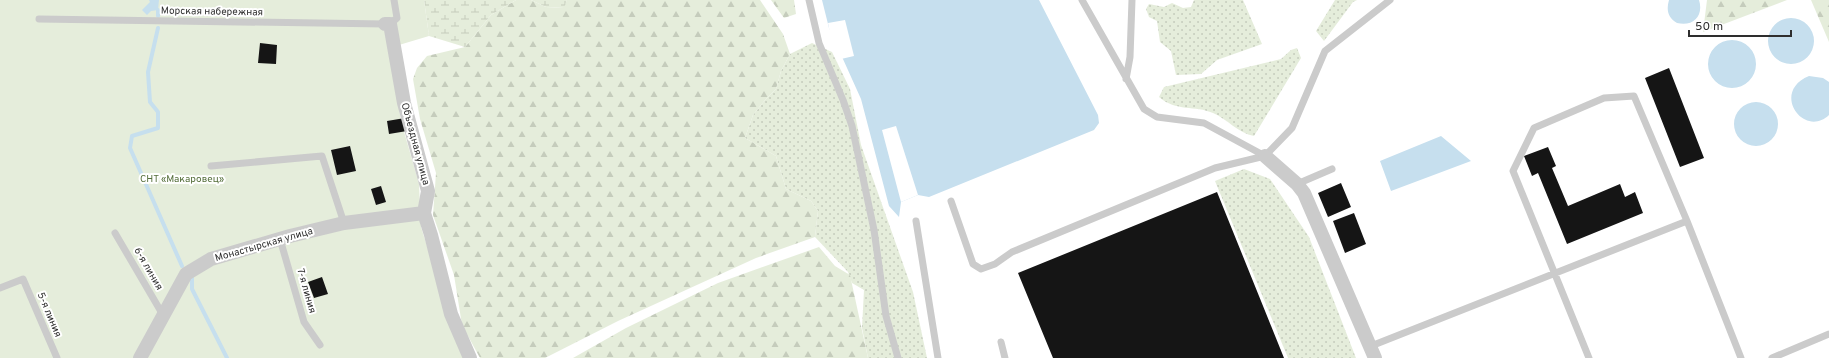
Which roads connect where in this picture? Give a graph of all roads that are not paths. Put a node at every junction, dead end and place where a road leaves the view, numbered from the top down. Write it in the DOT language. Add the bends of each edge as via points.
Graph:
graph roads {
  1 [pos="394,0"];
  2 [pos="809,0"];
  3 [pos="1082,0"];
  4 [pos="1132,0"];
  5 [pos="1390,0"];
  6 [pos="39,19"];
  7 [pos="388,24"];
  8 [pos="1126,79"];
  9 [pos="1265,156"];
  10 [pos="211,166"];
  11 [pos="1332,169"];
  12 [pos="1297,184"];
  13 [pos="951,201"];
  14 [pos="424,213"];
  15 [pos="916,221"];
  16 [pos="1687,221"];
  17 [pos="344,223"];
  18 [pos="115,233"];
  19 [pos="280,239"];
  20 [pos="1555,273"];
  21 [pos="0,288"];
  22 [pos="164,315"];
  23 [pos="1829,334"];
  24 [pos="1001,342"];
  25 [pos="320,345"];
  26 [pos="1373,352"];
  27 [pos="57,358"];
  28 [pos="140,358"];
  29 [pos="470,358"];
  30 [pos="898,358"];
  31 [pos="938,358"];
  32 [pos="1005,358"];
  33 [pos="1589,358"];
  34 [pos="1741,358"];
  35 [pos="1772,358"];
  1 -- 7 [label="lane" via="397,18"];
  2 -- 30 [label="lane" via="819,42 852,126 874,230 886,316"];
  3 -- 8 [label="lane"];
  4 -- 8 [label="lane" via="1130,57"];
  5 -- 9 [label="lane" via="1325,51 1292,128"];
  6 -- 7 [label="lane, Морская набережная"];
  7 -- 14 [label="street, Объездная улица" via="404,103 428,191"];
  8 -- 9 [label="lane" via="1144,109 1157,117 1204,123"];
  9 -- 12 [label="street"];
  9 -- 13 [label="lane" via="1215,168 1012,252 995,264 981,269 973,264"];
  10 -- 17 [label="lane" via="322,156"];
  11 -- 12 [label="lane"];
  12 -- 26 [label="street" via="1304,193"];
  14 -- 17 [label="street, Монастырская улица"];
  14 -- 29 [label="street, Объездная улица" via="451,314"];
  15 -- 31 [label="lane"];
  16 -- 20 [label="lane"];
  16 -- 20 [label="lane" via="1634,96 1604,98 1534,128 1513,171"];
  16 -- 34 [label="lane"];
  17 -- 19 [label="street, Монастырская улица"];
  18 -- 22 [label="lane, 6-я линия"];
  19 -- 22 [label="street, Монастырская улица" via="211,260 186,274"];
  19 -- 25 [label="lane, 7-я линия" via="304,322"];
  20 -- 26 [label="lane"];
  20 -- 33 [label="lane"];
  21 -- 27 [label="lane, 5-я линия" via="23,279"];
  22 -- 28 [label="street, Монастырская улица"];
  23 -- 35 [label="lane"];
  24 -- 32 [label="lane"];
}
